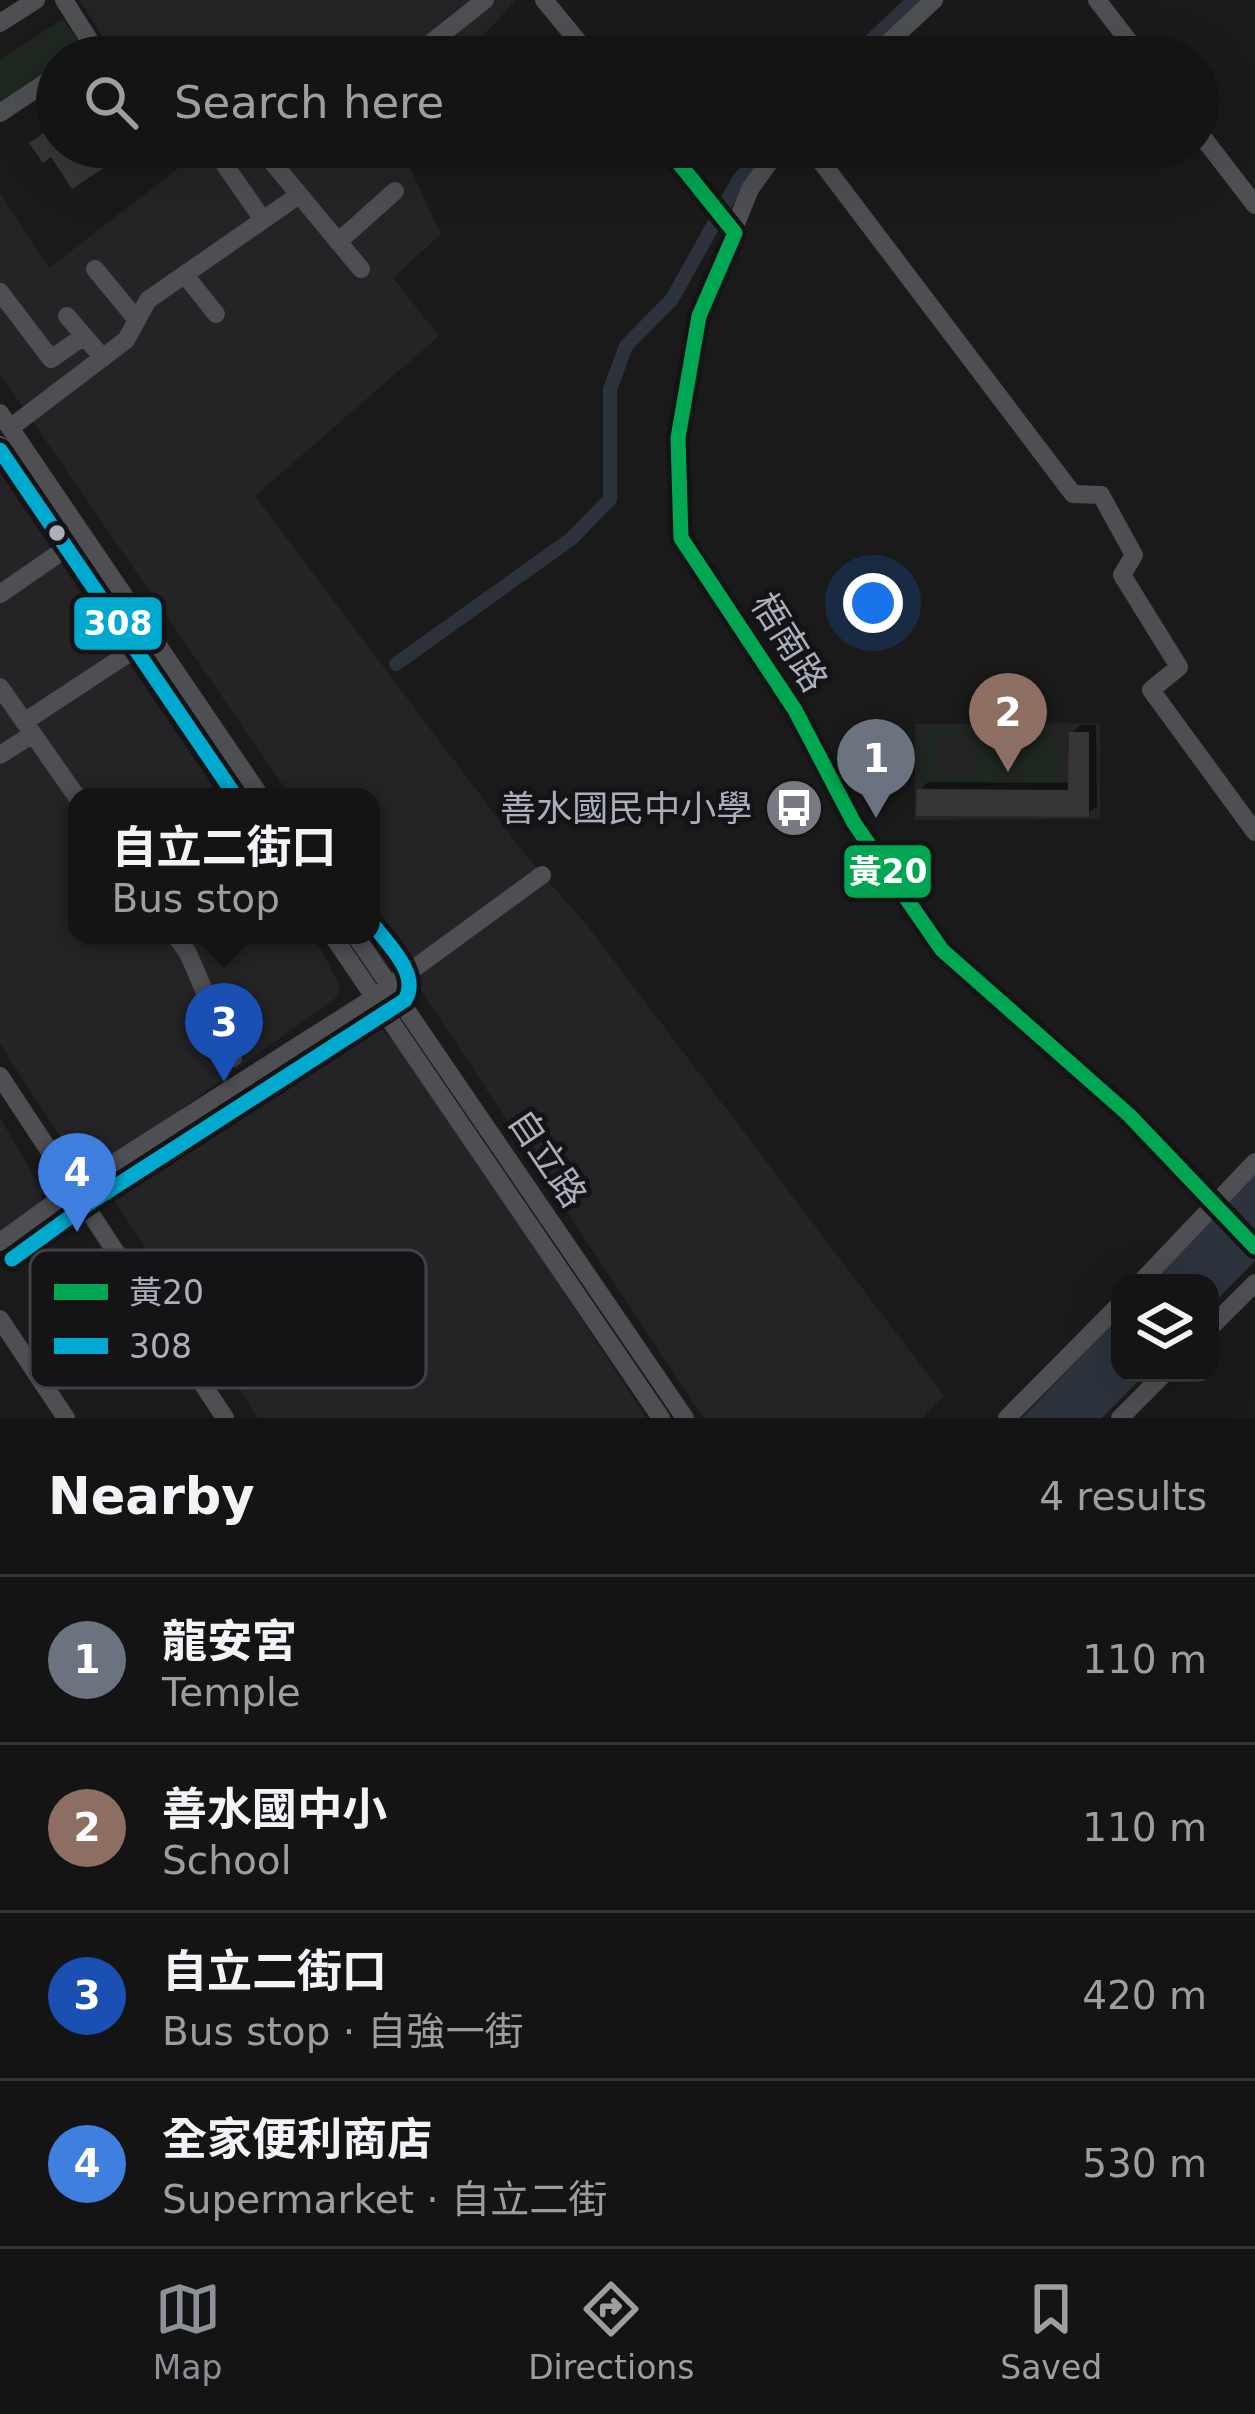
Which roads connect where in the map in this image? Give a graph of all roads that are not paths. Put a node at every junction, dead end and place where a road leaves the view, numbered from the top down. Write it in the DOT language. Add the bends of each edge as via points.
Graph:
graph roads {
  1 [pos="36,0"];
  2 [pos="64,0"];
  3 [pos="485,0"];
  4 [pos="544,0"];
  5 [pos="934,0"];
  6 [pos="1097,0"];
  7 [pos="0,23"];
  8 [pos="83,36"];
  9 [pos="440,36"];
  10 [pos="574,36"];
  11 [pos="895,36"];
  12 [pos="1125,36"];
  13 [pos="36,89"];
  14 [pos="0,113"];
  15 [pos="1219,158"];
  16 [pos="227,168"];
  17 [pos="276,168"];
  18 [pos="683,168"];
  19 [pos="765,168"];
  20 [pos="826,168"];
  21 [pos="395,191"];
  22 [pos="299,195"];
  23 [pos="1255,205"];
  24 [pos="263,220"];
  25 [pos="735,233"];
  26 [pos="338,242"];
  27 [pos="94,269"];
  28 [pos="361,269"];
  29 [pos="184,275"];
  30 [pos="0,294"];
  31 [pos="216,314"];
  32 [pos="67,316"];
  33 [pos="137,320"];
  34 [pos="84,337"];
  35 [pos="103,358"];
  36 [pos="3,429"];
  37 [pos="68,547"];
  38 [pos="0,594"];
  39 [pos="135,649"];
  40 [pos="0,687"];
  41 [pos="28,728"];
  42 [pos="0,755"];
  43 [pos="71,788"];
  44 [pos="231,788"];
  45 [pos="256,788"];
  46 [pos="1255,832"];
  47 [pos="542,875"];
  48 [pos="182,944"];
  49 [pos="340,944"];
  50 [pos="360,944"];
  51 [pos="382,992"];
  52 [pos="232,1058"];
  53 [pos="0,1076"];
  54 [pos="1255,1162"];
  55 [pos="74,1190"];
  56 [pos="1214,1203"];
  57 [pos="0,1242"];
  58 [pos="1255,1247"];
  59 [pos="114,1250"];
  60 [pos="1148,1274"];
  61 [pos="1255,1283"];
  62 [pos="1111,1313"];
  63 [pos="0,1318"];
  64 [pos="1219,1319"];
  65 [pos="30,1363"];
  66 [pos="1156,1382"];
  67 [pos="46,1388"];
  68 [pos="205,1388"];
  69 [pos="66,1418"];
  70 [pos="225,1418"];
  71 [pos="661,1418"];
  72 [pos="685,1418"];
  73 [pos="1007,1418"];
  74 [pos="1120,1418"];
  1 -- 7 [label="street"];
  2 -- 8 [label="street"];
  3 -- 9 [label="street"];
  4 -- 10 [label="street"];
  5 -- 11 [label="street"];
  6 -- 12 [label="street"];
  13 -- 14 [label="street"];
  15 -- 23 [label="street"];
  16 -- 24 [label="street"];
  17 -- 22 [label="street"];
  18 -- 25 [label="street"];
  19 -- 25 [label="street, 梧南路"];
  20 -- 46 [label="street" via="1073,494 1100,495 1134,555 1122,575 1179,668 1151,691"];
  21 -- 26 [label="street"];
  22 -- 24 [label="street"];
  22 -- 26 [label="street"];
  24 -- 29 [label="street"];
  25 -- 56 [label="street, 梧南路" via="699,316 678,439 681,538 795,710 854,823 942,950 1129,1115"];
  26 -- 28 [label="street"];
  27 -- 33 [label="street"];
  29 -- 31 [label="street"];
  29 -- 33 [label="street" via="148,300"];
  30 -- 34 [label="street" via="50,359"];
  32 -- 34 [label="street"];
  33 -- 35 [label="street"];
  34 -- 35 [label="street"];
  35 -- 36 [label="street"];
  36 -- 37 [label="street"];
  36 -- 45 [label="street"];
  37 -- 38 [label="street"];
  37 -- 39 [label="street"];
  39 -- 41 [label="street"];
  39 -- 44 [label="street"];
  40 -- 41 [label="street"];
  41 -- 42 [label="street"];
  41 -- 43 [label="street"];
  47 -- 51 [label="street"];
  48 -- 52 [label="street"];
  49 -- 51 [label="street, 自立路"];
  50 -- 51 [label="street, 自立路"];
  51 -- 55 [label="street"];
  51 -- 71 [label="street, 自立路"];
  51 -- 72 [label="street, 自立路"];
  53 -- 55 [label="street"];
  54 -- 56 [label="street"];
  55 -- 57 [label="street"];
  55 -- 59 [label="street"];
  56 -- 58 [label="street, 梧南路"];
  56 -- 60 [label="street"];
  61 -- 64 [label="street"];
  62 -- 73 [label="street"];
  63 -- 65 [label="street"];
  66 -- 74 [label="street"];
  67 -- 69 [label="street"];
  68 -- 70 [label="street"];
}
